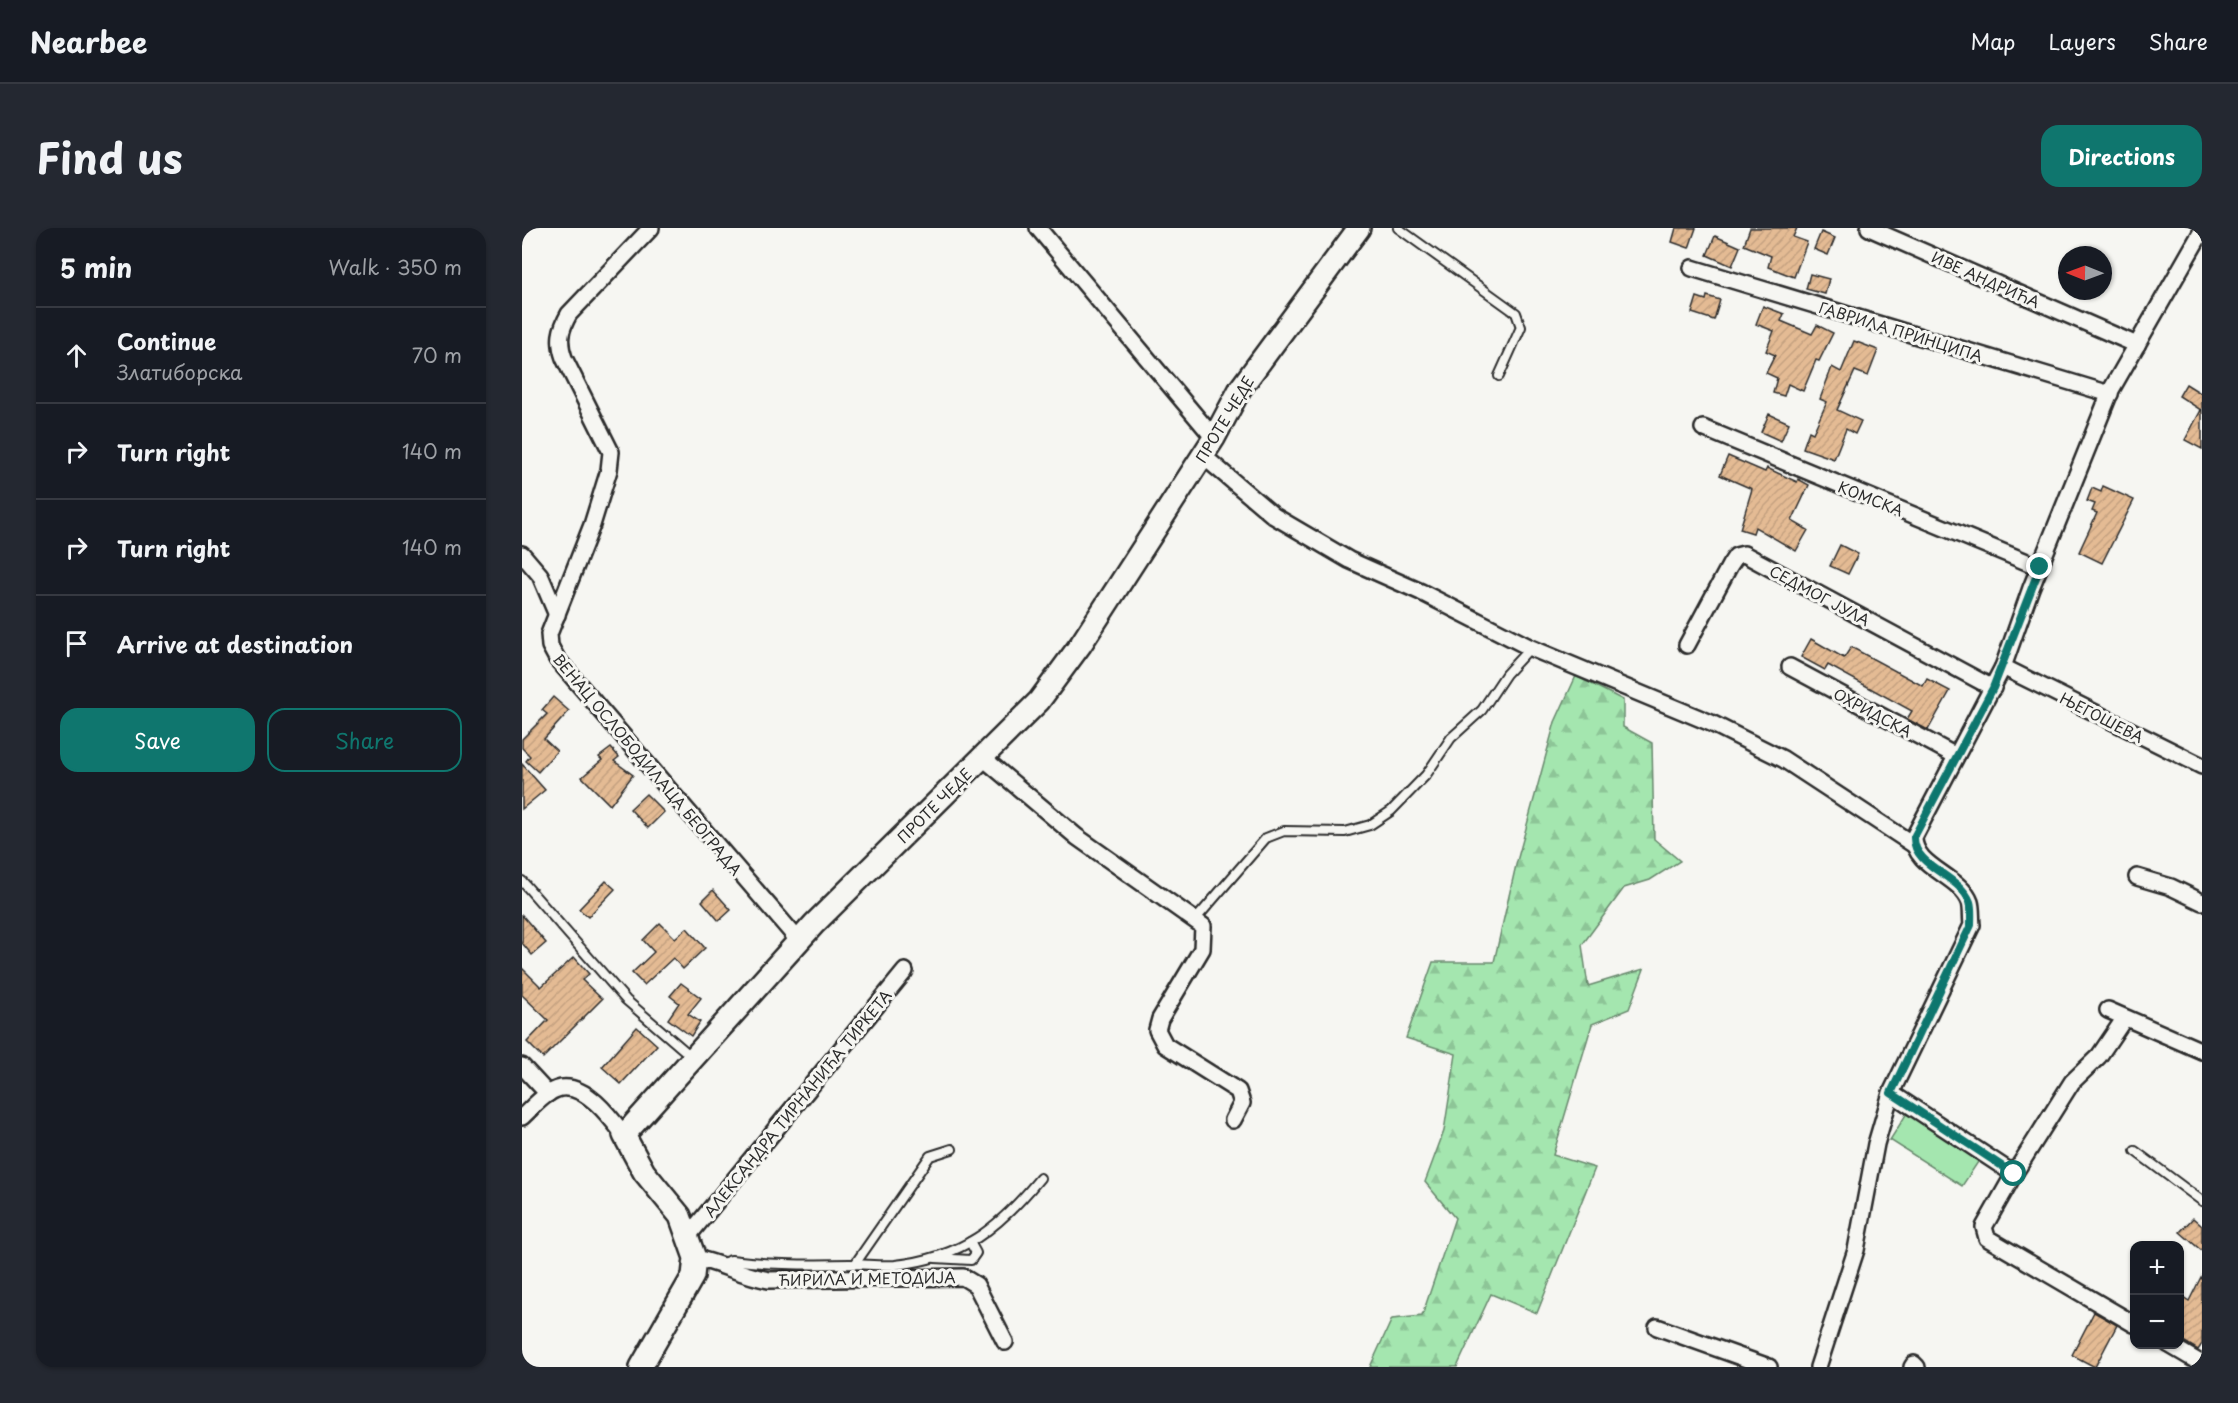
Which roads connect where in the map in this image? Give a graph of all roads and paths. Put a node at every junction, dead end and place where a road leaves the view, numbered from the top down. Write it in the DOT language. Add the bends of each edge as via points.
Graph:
graph roads {
  1 [pos="651,228"];
  2 [pos="1038,228"];
  3 [pos="1359,228"];
  4 [pos="1398,228"];
  5 [pos="1869,228"];
  6 [pos="2202,231"];
  7 [pos="1692,268"];
  8 [pos="2137,345"];
  9 [pos="1499,376"];
  10 [pos="2110,394"];
  11 [pos="1703,428"];
  12 [pos="1214,438"];
  13 [pos="1202,455"];
  14 [pos="522,554"];
  15 [pos="2040,567"];
  16 [pos="557,615"];
  17 [pos="1687,645"];
  18 [pos="1530,648"];
  19 [pos="1790,667"];
  20 [pos="2003,667"];
  21 [pos="1993,688"];
  22 [pos="1956,756"];
  23 [pos="982,757"];
  24 [pos="2202,766"];
  25 [pos="1914,845"];
  26 [pos="2137,877"];
  27 [pos="522,881"];
  28 [pos="2202,902"];
  29 [pos="1196,918"];
  30 [pos="799,941"];
  31 [pos="905,971"];
  32 [pos="2108,1010"];
  33 [pos="2124,1019"];
  34 [pos="2202,1051"];
  35 [pos="693,1058"];
  36 [pos="522,1066"];
  37 [pos="1891,1093"];
  38 [pos="548,1094"];
  39 [pos="522,1117"];
  40 [pos="1233,1120"];
  41 [pos="624,1135"];
  42 [pos="952,1149"];
  43 [pos="2135,1151"];
  44 [pos="2014,1174"];
  45 [pos="1040,1178"];
  46 [pos="2202,1201"];
  47 [pos="689,1235"];
  48 [pos="970,1242"];
  49 [pos="695,1258"];
  50 [pos="931,1258"];
  51 [pos="721,1263"];
  52 [pos="855,1264"];
  53 [pos="2130,1322"];
  54 [pos="1658,1328"];
  55 [pos="1005,1342"];
  56 [pos="2176,1349"];
  57 [pos="2202,1364"];
  58 [pos="641,1367"];
  59 [pos="1769,1367"];
  60 [pos="1818,1367"];
  1 -- 16 [label="street, ВЕНАЦ ОСЛОБОДИЛАЦА БЕОГРАДА" via="563,325 559,342 564,358 611,452 592,525"];
  2 -- 12 [label="street"];
  3 -- 12 [label="street, ПРОТЕ ЧЕДЕ" via="1240,388"];
  4 -- 9 [label="lane" via="1516,313 1521,327"];
  5 -- 8 [label="street, ИВЕ АНДРИЋА"];
  6 -- 8 [label="street"];
  7 -- 10 [label="street, ГАВРИЛА ПРИНЦИПА"];
  8 -- 10 [label="street"];
  10 -- 15 [label="street"];
  11 -- 15 [label="street, КОМСКА"];
  12 -- 13 [label="street, ПРОТЕ ЧЕДЕ"];
  13 -- 18 [label="street" via="1274,516 1312,539"];
  13 -- 23 [label="street, ПРОТЕ ЧЕДЕ" via="1081,644 1039,701"];
  14 -- 16 [label="street" via="547,588"];
  15 -- 20 [label="street"];
  16 -- 30 [label="street, ВЕНАЦ ОСЛОБОДИЛАЦА БЕОГРАДА" via="549,634 557,659"];
  17 -- 21 [label="street, СЕДМОГ ЈУЛА" via="1730,565 1736,556 1744,554"];
  18 -- 25 [label="street" via="1711,723 1783,759"];
  18 -- 29 [label="lane" via="1506,674 1482,710 1451,738 1426,775 1391,811 1370,825 1346,832 1284,831 1266,838"];
  19 -- 22 [label="street, ОХРИДСКА"];
  20 -- 21 [label="street"];
  20 -- 24 [label="street, ЊЕГОШЕВА"];
  21 -- 22 [label="street"];
  22 -- 25 [label="street" via="1917,826"];
  23 -- 29 [label="street" via="1077,837"];
  23 -- 30 [label="street, ПРОТЕ ЧЕДЕ"];
  25 -- 37 [label="street" via="1964,890 1971,903 1971,925"];
  26 -- 28 [label="street"];
  27 -- 35 [label="lane" via="626,1000"];
  29 -- 40 [label="street" via="1203,926 1202,949 1157,1030 1165,1045 1238,1091 1242,1103"];
  30 -- 35 [label="street, ПРОТЕ ЧЕДЕ"];
  31 -- 47 [label="street, АЛЕКСАНДРА ТИРНАНИЋА ТИРКЕТА"];
  32 -- 33 [label="street"];
  33 -- 34 [label="street"];
  33 -- 44 [label="street" via="2099,1056 2072,1082"];
  35 -- 41 [label="street, ПРОТЕ ЧЕДЕ"];
  36 -- 38 [label="street"];
  37 -- 44 [label="street"];
  37 -- 60 [label="street" via="1876,1144 1856,1250"];
  38 -- 39 [label="street"];
  38 -- 41 [label="street" via="561,1088 578,1091 610,1116"];
  41 -- 47 [label="street" via="633,1155 680,1216"];
  42 -- 52 [label="lane" via="930,1156"];
  43 -- 46 [label="lane"];
  44 -- 53 [label="street" via="1984,1227 1988,1238"];
  45 -- 48 [label="lane" via="1005,1218"];
  47 -- 49 [label="street"];
  48 -- 50 [label="lane"];
  48 -- 50 [label="lane" via="976,1253 969,1261"];
  49 -- 51 [label="street, ЋИРИЛА И МЕТОДИЈА"];
  49 -- 58 [label="street" via="693,1276"];
  50 -- 52 [label="lane" via="895,1265"];
  51 -- 52 [label="lane" via="730,1260"];
  51 -- 55 [label="street, ЋИРИЛА И МЕТОДИЈА" via="737,1272 769,1280 963,1277 976,1285"];
  54 -- 59 [label="street"];
  56 -- 57 [label="street"];
}
